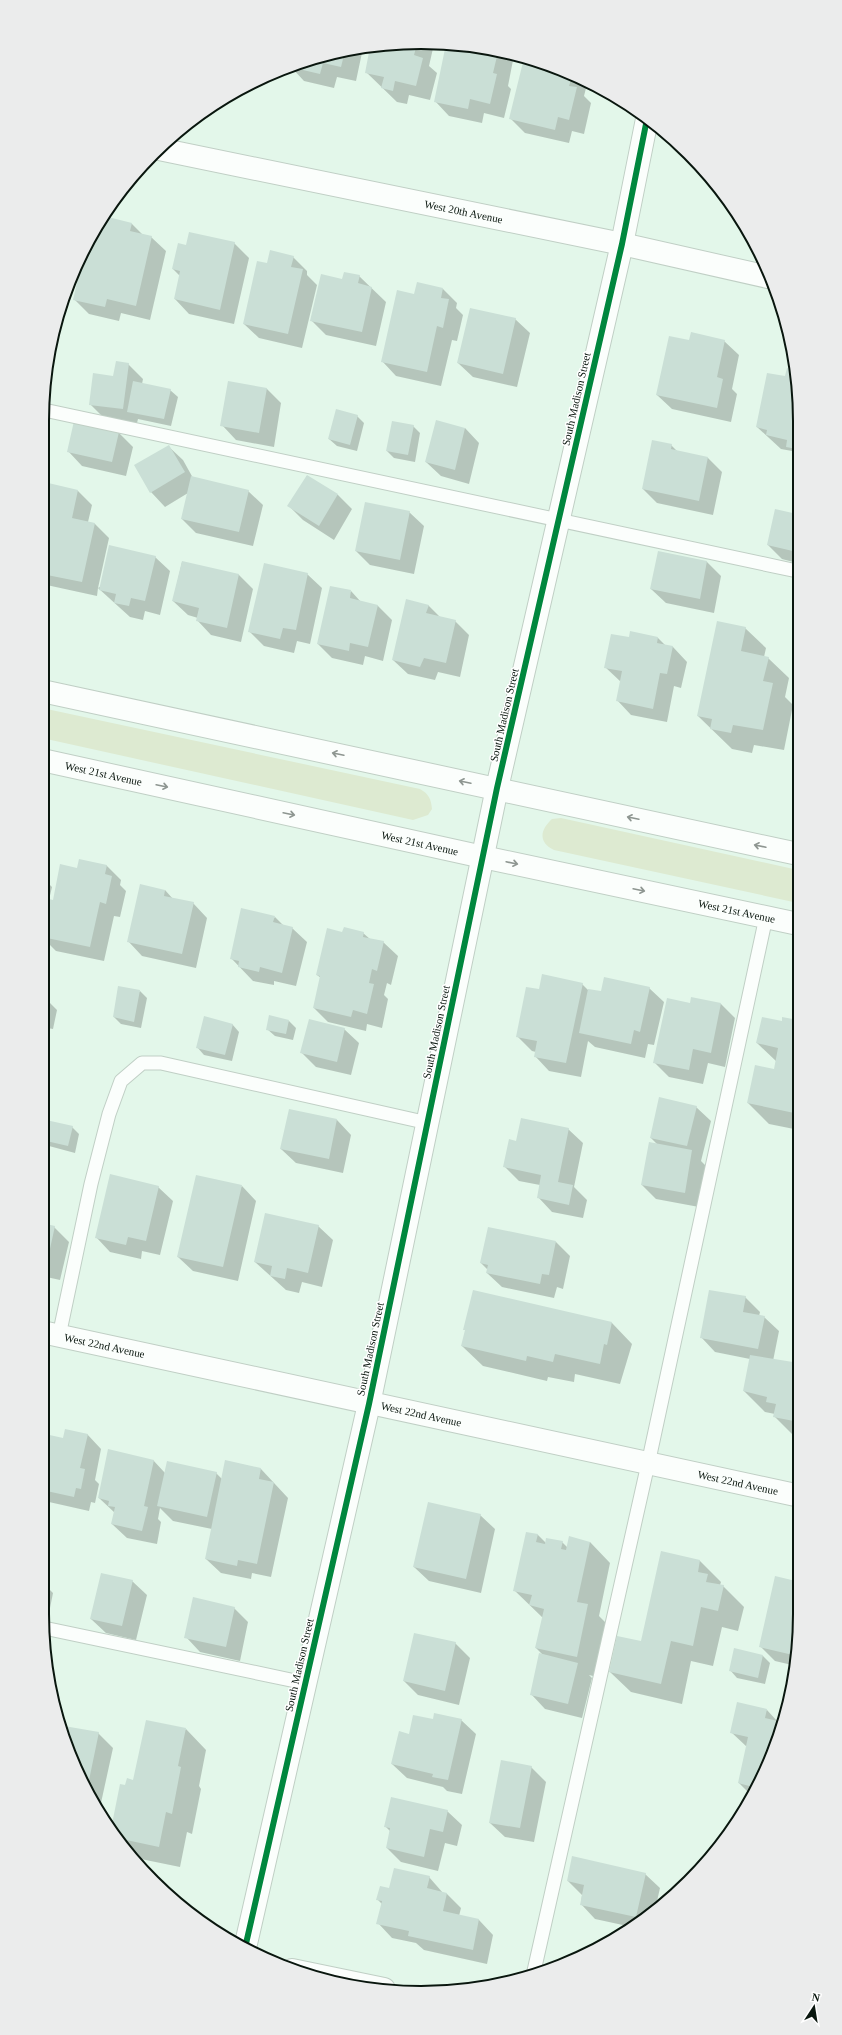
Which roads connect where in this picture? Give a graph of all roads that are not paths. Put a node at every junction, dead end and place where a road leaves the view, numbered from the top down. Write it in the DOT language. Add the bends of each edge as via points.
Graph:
graph roads {
  1 [pos="646,125"];
  2 [pos="166,150"];
  3 [pos="622,244"];
  4 [pos="764,276"];
  5 [pos="49,411"];
  6 [pos="558,520"];
  7 [pos="793,570"];
  8 [pos="49,692"];
  9 [pos="49,762"];
  10 [pos="497,788"];
  11 [pos="793,853"];
  12 [pos="483,857"];
  13 [pos="766,918"];
  14 [pos="793,923"];
  15 [pos="428,1123"];
  16 [pos="50,1334"];
  17 [pos="369,1404"];
  18 [pos="648,1464"];
  19 [pos="793,1495"];
  20 [pos="50,1629"];
  21 [pos="305,1683"];
  22 [pos="246,1942"];
  23 [pos="535,1968"];
  1 -- 3 [label="street, South Madison Street"];
  2 -- 3 [label="street, West 20th Avenue"];
  3 -- 4 [label="street, West 20th Avenue"];
  3 -- 6 [label="street, South Madison Street"];
  5 -- 6 [label="lane"];
  6 -- 7 [label="lane"];
  6 -- 10 [label="street, South Madison Street"];
  10 -- 8 [label="street, one-way"];
  9 -- 12 [label="street, West 21st Avenue, one-way"];
  11 -- 10 [label="street, one-way"];
  10 -- 12 [label="street, South Madison Street"];
  12 -- 13 [label="street, West 21st Avenue, one-way"];
  12 -- 15 [label="street, South Madison Street"];
  13 -- 14 [label="street, West 21st Avenue"];
  13 -- 18 [label="lane"];
  15 -- 16 [label="lane" via="161,1062 142,1063 120,1081"];
  15 -- 17 [label="street, South Madison Street"];
  16 -- 17 [label="street, West 22nd Avenue"];
  17 -- 18 [label="street, West 22nd Avenue"];
  17 -- 21 [label="street, South Madison Street"];
  18 -- 19 [label="street, West 22nd Avenue"];
  18 -- 23 [label="lane"];
  20 -- 21 [label="lane"];
  21 -- 22 [label="street, South Madison Street"];
}
